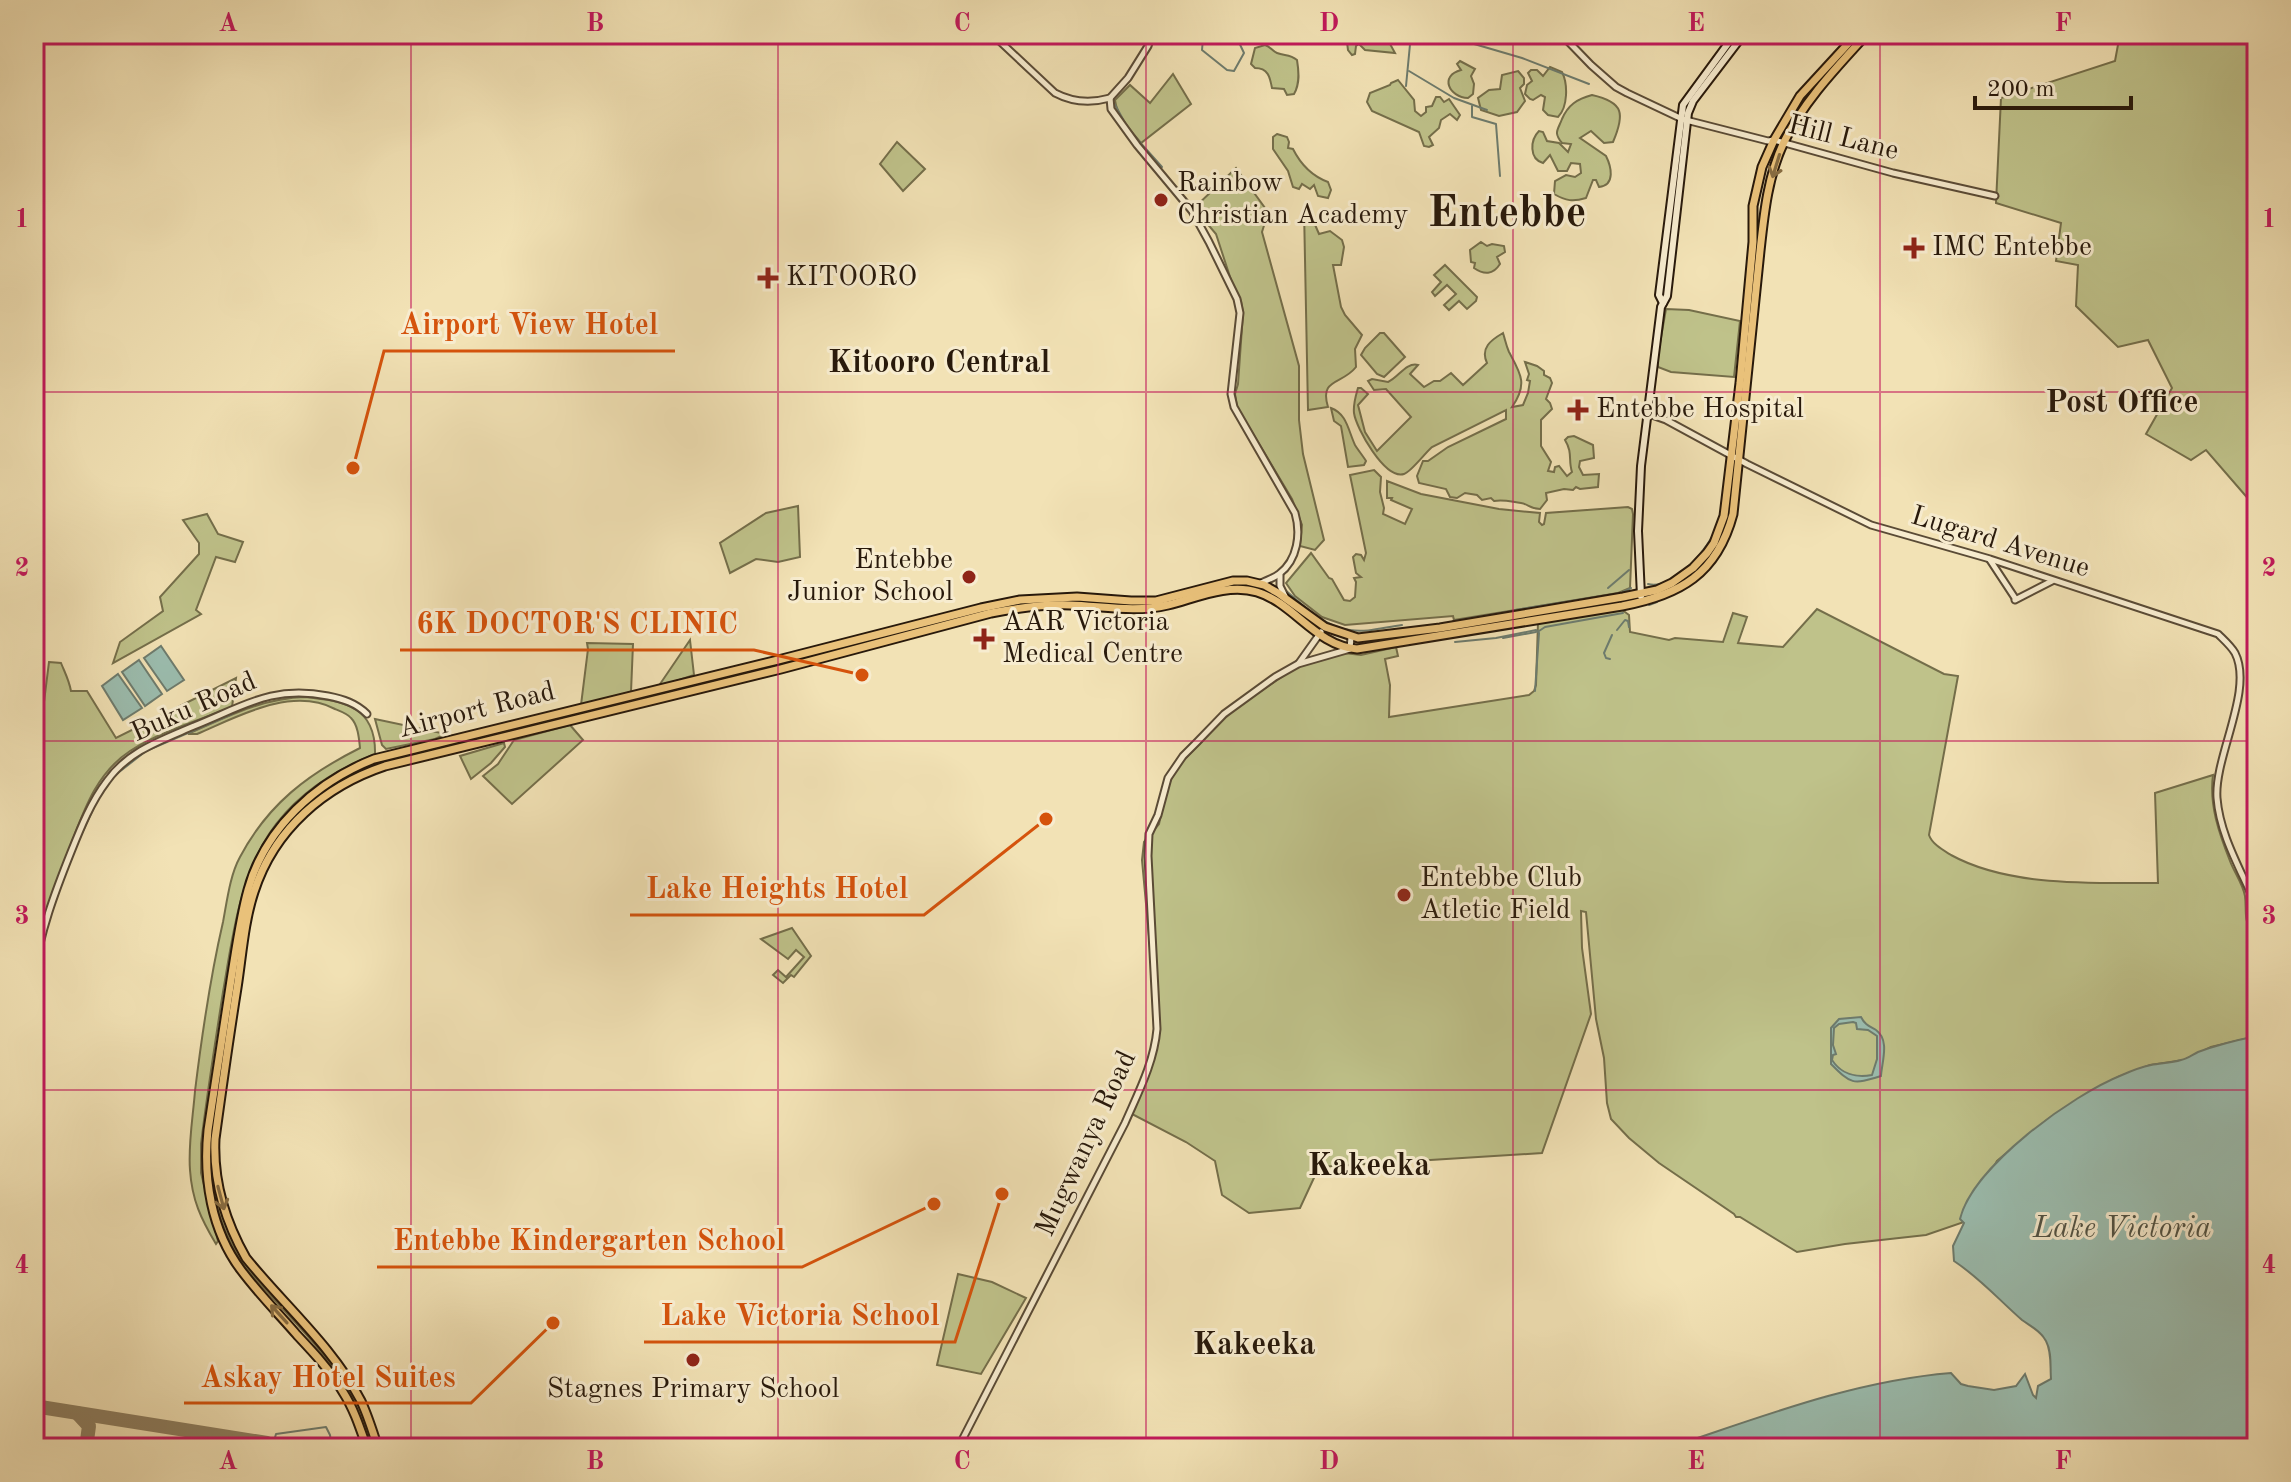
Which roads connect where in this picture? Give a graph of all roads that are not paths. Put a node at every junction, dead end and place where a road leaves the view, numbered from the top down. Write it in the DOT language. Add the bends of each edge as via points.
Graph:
graph roads {
  1 [pos="992,34"];
  2 [pos="1152,34"];
  3 [pos="1561,34"];
  4 [pos="1735,34"];
  5 [pos="1744,34"];
  6 [pos="1857,34"];
  7 [pos="1867,34"];
  8 [pos="1724,53"];
  9 [pos="1110,98"];
  10 [pos="1684,120"];
  11 [pos="1774,140"];
  12 [pos="1784,143"];
  13 [pos="1995,196"];
  14 [pos="1649,414"];
  15 [pos="1736,457"];
  16 [pos="1990,559"];
  17 [pos="1280,574"];
  18 [pos="2052,580"];
  19 [pos="1237,584"];
  20 [pos="1260,584"];
  21 [pos="1287,599"];
  22 [pos="1640,600"];
  23 [pos="1325,627"];
  24 [pos="1319,635"];
  25 [pos="1355,637"];
  26 [pos="1354,649"];
  27 [pos="1298,664"];
  28 [pos="600,708"];
  29 [pos="367,714"];
  30 [pos="2257,908"];
  31 [pos="34,975"];
  32 [pos="367,1448"];
  33 [pos="378,1448"];
  34 [pos="958,1448"];
  1 -- 9 [label="street" via="1055,93 1093,101"];
  2 -- 9 [label="street" via="1128,78"];
  3 -- 10 [label="street, Hill Lane" via="1616,87"];
  4 -- 8 [label="main road"];
  5 -- 8 [label="main road"];
  6 -- 11 [label="highway" via="1800,96"];
  7 -- 12 [label="highway" via="1807,105"];
  8 -- 10 [label="main road" via="1686,100"];
  9 -- 17 [label="street" via="1111,109 1128,133 1192,211 1237,299 1234,407 1298,523 1293,556"];
  10 -- 11 [label="street, Hill Lane"];
  10 -- 14 [label="main road" via="1659,295 1663,303"];
  11 -- 12 [label="street, Hill Lane"];
  11 -- 15 [label="highway" via="1753,206"];
  12 -- 13 [label="street, Hill Lane"];
  12 -- 15 [label="highway, one-way" via="1765,210"];
  14 -- 15 [label="street, Lugard Avenue"];
  14 -- 22 [label="main road" via="1638,500"];
  15 -- 16 [label="street, Lugard Avenue" via="1871,525"];
  15 -- 22 [label="highway" via="1733,514 1716,554 1691,582 1664,596"];
  16 -- 18 [label="street, Lugard Avenue"];
  16 -- 18 [label="street" via="2015,599"];
  17 -- 20 [label="street"];
  17 -- 21 [label="street"];
  18 -- 30 [label="street, Lugard Avenue" via="2218,634 2236,654 2237,702 2217,799"];
  19 -- 20 [label="highway, Airport Road"];
  19 -- 24 [label="highway" via="1272,599"];
  19 -- 28 [label="highway, Airport Road" via="1153,608 1043,605 991,613 796,665"];
  20 -- 21 [label="highway, Airport Road"];
  21 -- 23 [label="highway, Airport Road"];
  22 -- 25 [label="highway"];
  22 -- 26 [label="highway"];
  23 -- 24 [label="street"];
  23 -- 25 [label="highway, Airport Road"];
  24 -- 26 [label="highway"];
  24 -- 27 [label="street"];
  25 -- 26 [label="street"];
  26 -- 27 [label="street"];
  27 -- 34 [label="street, Mugwanya Road" via="1224,714 1168,778 1149,834 1157,1029 1153,1053 1125,1123"];
  32 -- 28 [label="highway, Airport Road, one-way" via="337,1382 235,1261 209,1193 208,1130 248,887 286,819 355,767"];
  28 -- 33 [label="highway, Airport Road, one-way" via="348,780 290,827 265,863 254,891 215,1139 218,1188 246,1258 350,1382"];
  29 -- 31 [label="street, Buku Road" via="335,698 277,694 150,744 127,759 108,778 80,829 53,897"];
}
